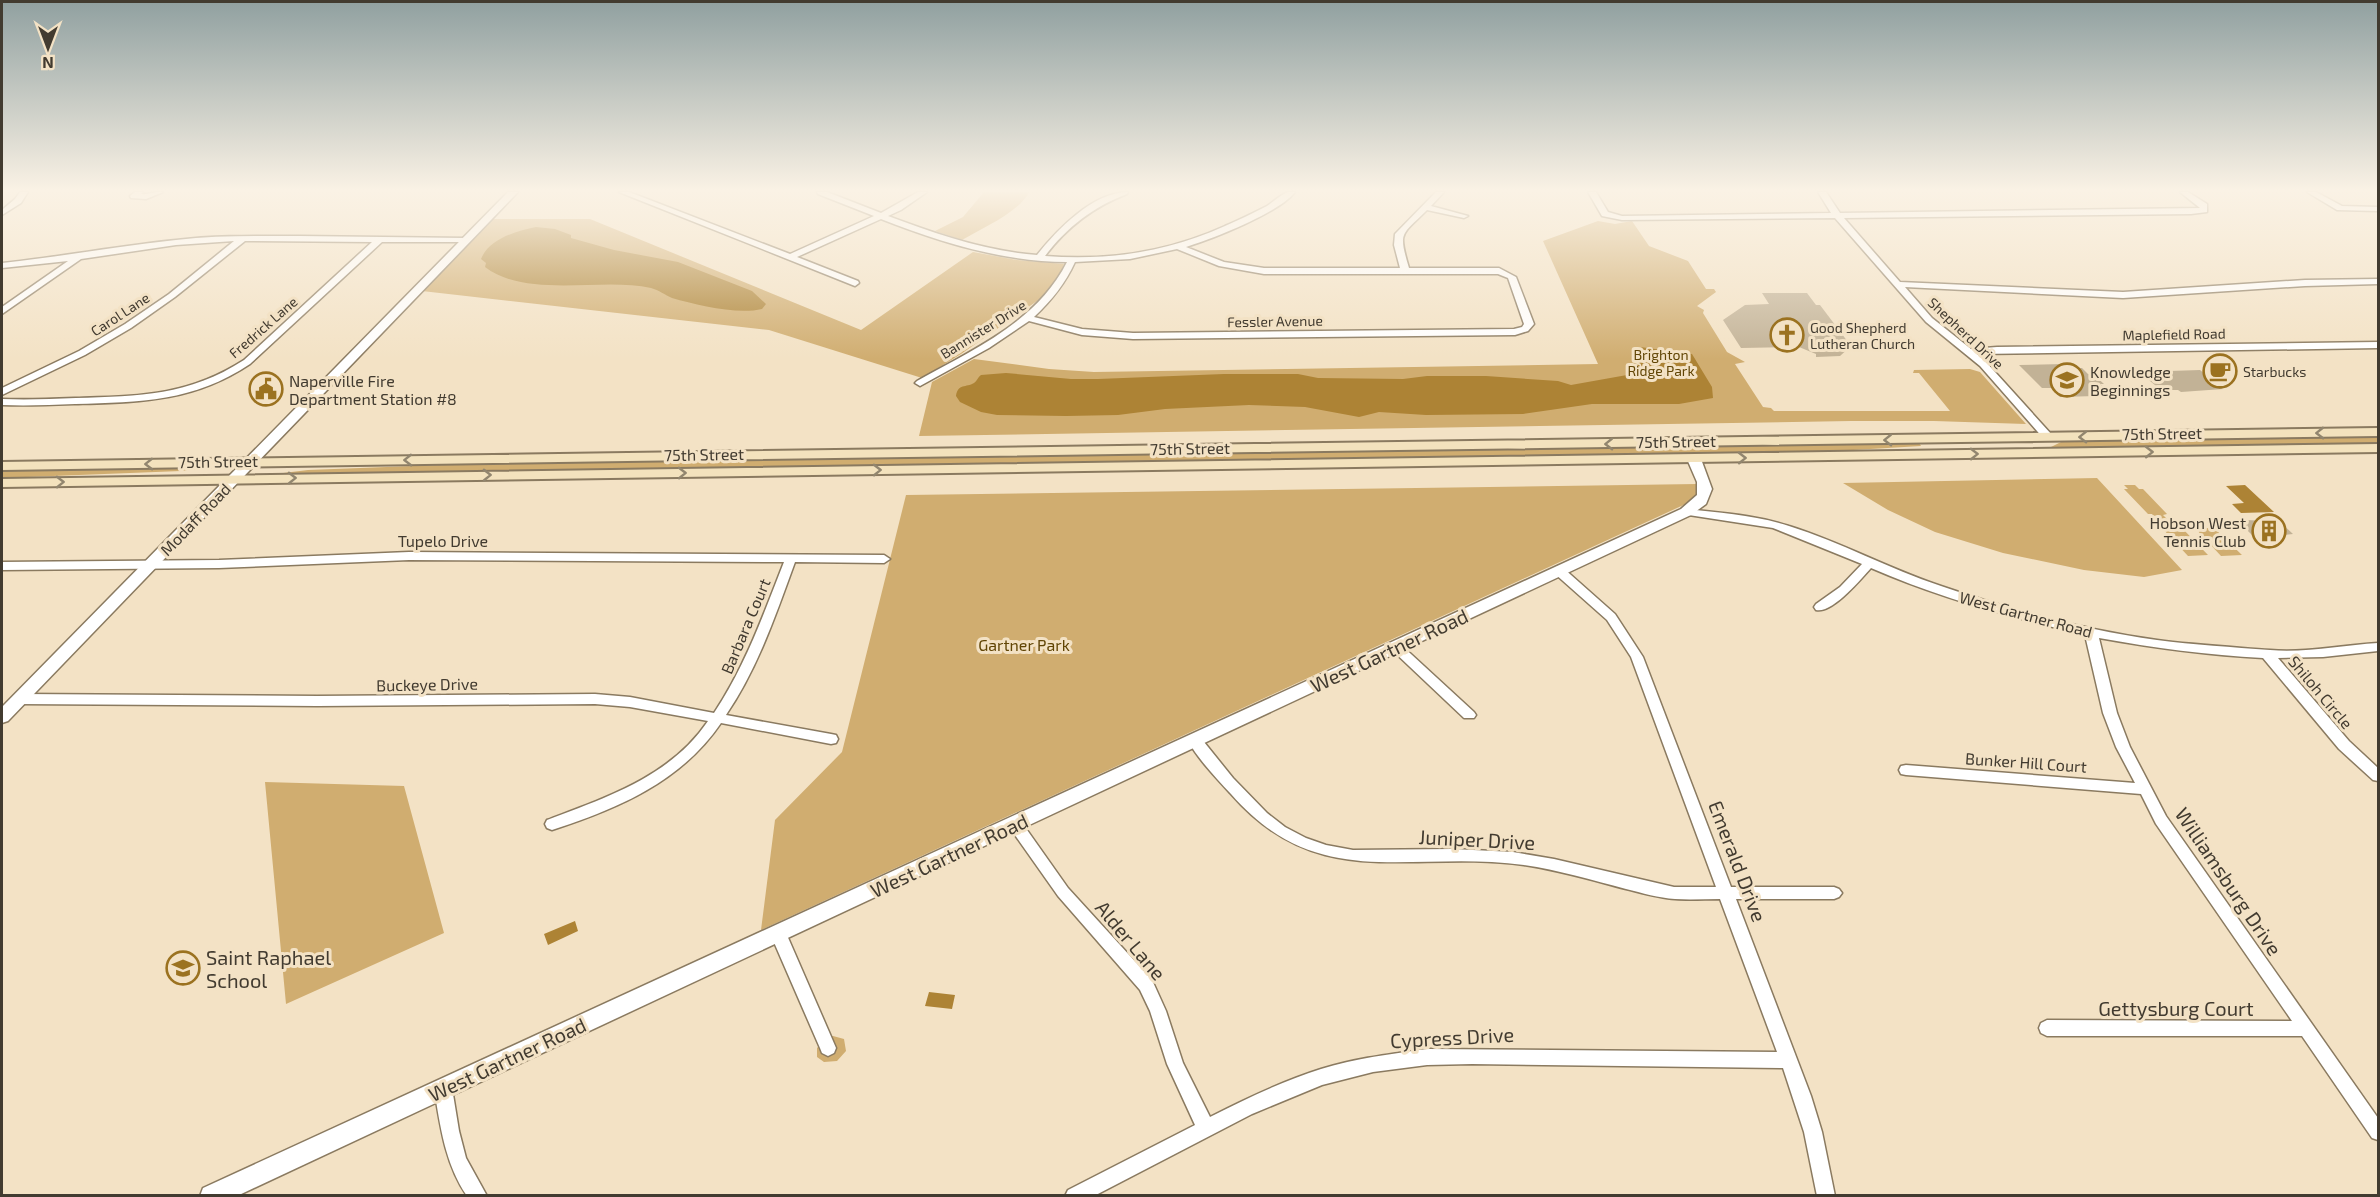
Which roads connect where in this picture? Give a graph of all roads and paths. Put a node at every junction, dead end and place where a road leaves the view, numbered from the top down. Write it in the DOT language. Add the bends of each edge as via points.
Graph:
graph roads {
  1 [pos="139,248"];
  2 [pos="231,248"];
  3 [pos="370,248"];
  4 [pos="458,248"];
  5 [pos="763,248"];
  6 [pos="811,248"];
  7 [pos="979,248"];
  8 [pos="1046,248"];
  9 [pos="1175,248"];
  10 [pos="1181,248"];
  11 [pos="1399,248"];
  12 [pos="1866,248"];
  13 [pos="77,258"];
  14 [pos="789,258"];
  15 [pos="1039,258"];
  16 [pos="1072,260"];
  17 [pos="2,265"];
  18 [pos="1405,271"];
  19 [pos="2379,281"];
  20 [pos="855,283"];
  21 [pos="1897,284"];
  22 [pos="2,311"];
  23 [pos="1027,318"];
  24 [pos="2379,345"];
  25 [pos="1970,352"];
  26 [pos="921,383"];
  27 [pos="2,392"];
  28 [pos="2,402"];
  29 [pos="2379,432"];
  30 [pos="2048,437"];
  31 [pos="2379,448"];
  32 [pos="2028,454"];
  33 [pos="1694,459"];
  34 [pos="249,462"];
  35 [pos="2,466"];
  36 [pos="234,479"];
  37 [pos="2,483"];
  38 [pos="1686,512"];
  39 [pos="791,558"];
  40 [pos="884,559"];
  41 [pos="1870,562"];
  42 [pos="152,563"];
  43 [pos="2,566"];
  44 [pos="1558,570"];
  45 [pos="1820,607"];
  46 [pos="2091,632"];
  47 [pos="1395,646"];
  48 [pos="2379,646"];
  49 [pos="2266,652"];
  50 [pos="19,699"];
  51 [pos="1469,715"];
  52 [pos="2,717"];
  53 [pos="717,717"];
  54 [pos="831,739"];
  55 [pos="1195,741"];
  56 [pos="1906,770"];
  57 [pos="2379,776"];
  58 [pos="2143,789"];
  59 [pos="552,824"];
  60 [pos="1015,824"];
  61 [pos="1725,893"];
  62 [pos="1834,893"];
  63 [pos="778,933"];
  64 [pos="2047,1028"];
  65 [pos="2306,1029"];
  66 [pos="828,1048"];
  67 [pos="1788,1060"];
  68 [pos="443,1089"];
  69 [pos="1206,1128"];
  70 [pos="2379,1132"];
  71 [pos="211,1196"];
  72 [pos="478,1196"];
  73 [pos="1074,1196"];
  74 [pos="1826,1196"];
  1 -- 13 [label="street"];
  2 -- 27 [label="street, Carol Lane" via="131,325"];
  3 -- 28 [label="street, Fredrick Lane" via="247,362 208,383 143,399"];
  4 -- 34 [label="street, Modaff Road"];
  5 -- 14 [label="street"];
  6 -- 14 [label="street"];
  7 -- 15 [label="street"];
  8 -- 15 [label="street"];
  9 -- 16 [label="street" via="1132,256"];
  10 -- 18 [label="street" via="1203,258 1252,270"];
  11 -- 18 [label="street"];
  12 -- 21 [label="street, Shepherd Drive"];
  13 -- 17 [label="street"];
  13 -- 22 [label="street"];
  14 -- 20 [label="street"];
  15 -- 16 [label="street"];
  16 -- 23 [label="street, Bannister Drive" via="1057,289"];
  18 -- 23 [label="street, Fessler Avenue" via="1490,270 1508,274 1514,280 1529,321 1525,329 1515,332 1133,336 1082,332"];
  19 -- 21 [label="street" via="2123,295"];
  21 -- 25 [label="street, Shepherd Drive" via="1929,320"];
  23 -- 26 [label="street, Bannister Drive"];
  24 -- 25 [label="street, Maplefield Road"];
  25 -- 30 [label="street, Shepherd Drive"];
  29 -- 30 [label="main road, 75th Street, one-way"];
  30 -- 32 [label="main road" via="2049,442"];
  30 -- 34 [label="main road, 75th Street, one-way"];
  32 -- 31 [label="main road, 75th Street, one-way"];
  33 -- 32 [label="main road, 75th Street, one-way"];
  36 -- 33 [label="main road, 75th Street, one-way"];
  33 -- 38 [label="street, West Gartner Road" via="1706,491"];
  34 -- 35 [label="main road, 75th Street, one-way"];
  34 -- 36 [label="street, Modaff Road"];
  37 -- 36 [label="main road, 75th Street, one-way"];
  36 -- 42 [label="street, Modaff Road"];
  38 -- 41 [label="street, West Gartner Road" via="1772,524"];
  38 -- 44 [label="street, West Gartner Road"];
  39 -- 40 [label="street, Tupelo Drive"];
  39 -- 42 [label="street, Tupelo Drive" via="399,556"];
  39 -- 53 [label="street, Barbara Court" via="758,646"];
  41 -- 45 [label="street" via="1845,590"];
  41 -- 46 [label="street, West Gartner Road" via="1956,595"];
  42 -- 43 [label="street, Tupelo Drive"];
  42 -- 50 [label="street, Modaff Road"];
  44 -- 47 [label="street, West Gartner Road"];
  44 -- 61 [label="street, Emerald Drive" via="1611,617 1637,657"];
  46 -- 49 [label="street, West Gartner Road" via="2178,646"];
  46 -- 58 [label="street, Williamsburg Drive" via="2110,713"];
  47 -- 51 [label="street"];
  47 -- 55 [label="street, West Gartner Road"];
  48 -- 49 [label="street, West Gartner Road"];
  49 -- 57 [label="street, Shiloh Circle" via="2344,745"];
  50 -- 52 [label="street, Modaff Road"];
  50 -- 53 [label="street, Buckeye Drive" via="595,699"];
  53 -- 54 [label="street, Buckeye Drive"];
  53 -- 59 [label="street, Barbara Court" via="665,773 622,796"];
  55 -- 60 [label="street, West Gartner Road"];
  55 -- 61 [label="street, Juniper Drive" via="1265,822 1299,842 1334,854 1512,858 1572,868 1648,889"];
  56 -- 58 [label="street, Bunker Hill Court"];
  58 -- 65 [label="street, Williamsburg Drive" via="2181,852"];
  60 -- 63 [label="street, West Gartner Road"];
  60 -- 69 [label="street, Alder Lane" via="1064,892 1146,985 1175,1064"];
  61 -- 62 [label="street, Juniper Drive"];
  61 -- 67 [label="street, Emerald Drive"];
  63 -- 66 [label="street"];
  63 -- 68 [label="street, West Gartner Road"];
  64 -- 65 [label="street, Gettysburg Court"];
  65 -- 70 [label="street, Williamsburg Drive"];
  67 -- 69 [label="street, Cypress Drive" via="1427,1057 1373,1064 1320,1077"];
  67 -- 74 [label="street, Emerald Drive" via="1813,1132"];
  68 -- 71 [label="street, West Gartner Road"];
  68 -- 72 [label="street" via="457,1161"];
  69 -- 73 [label="street, Cypress Drive"];
}
